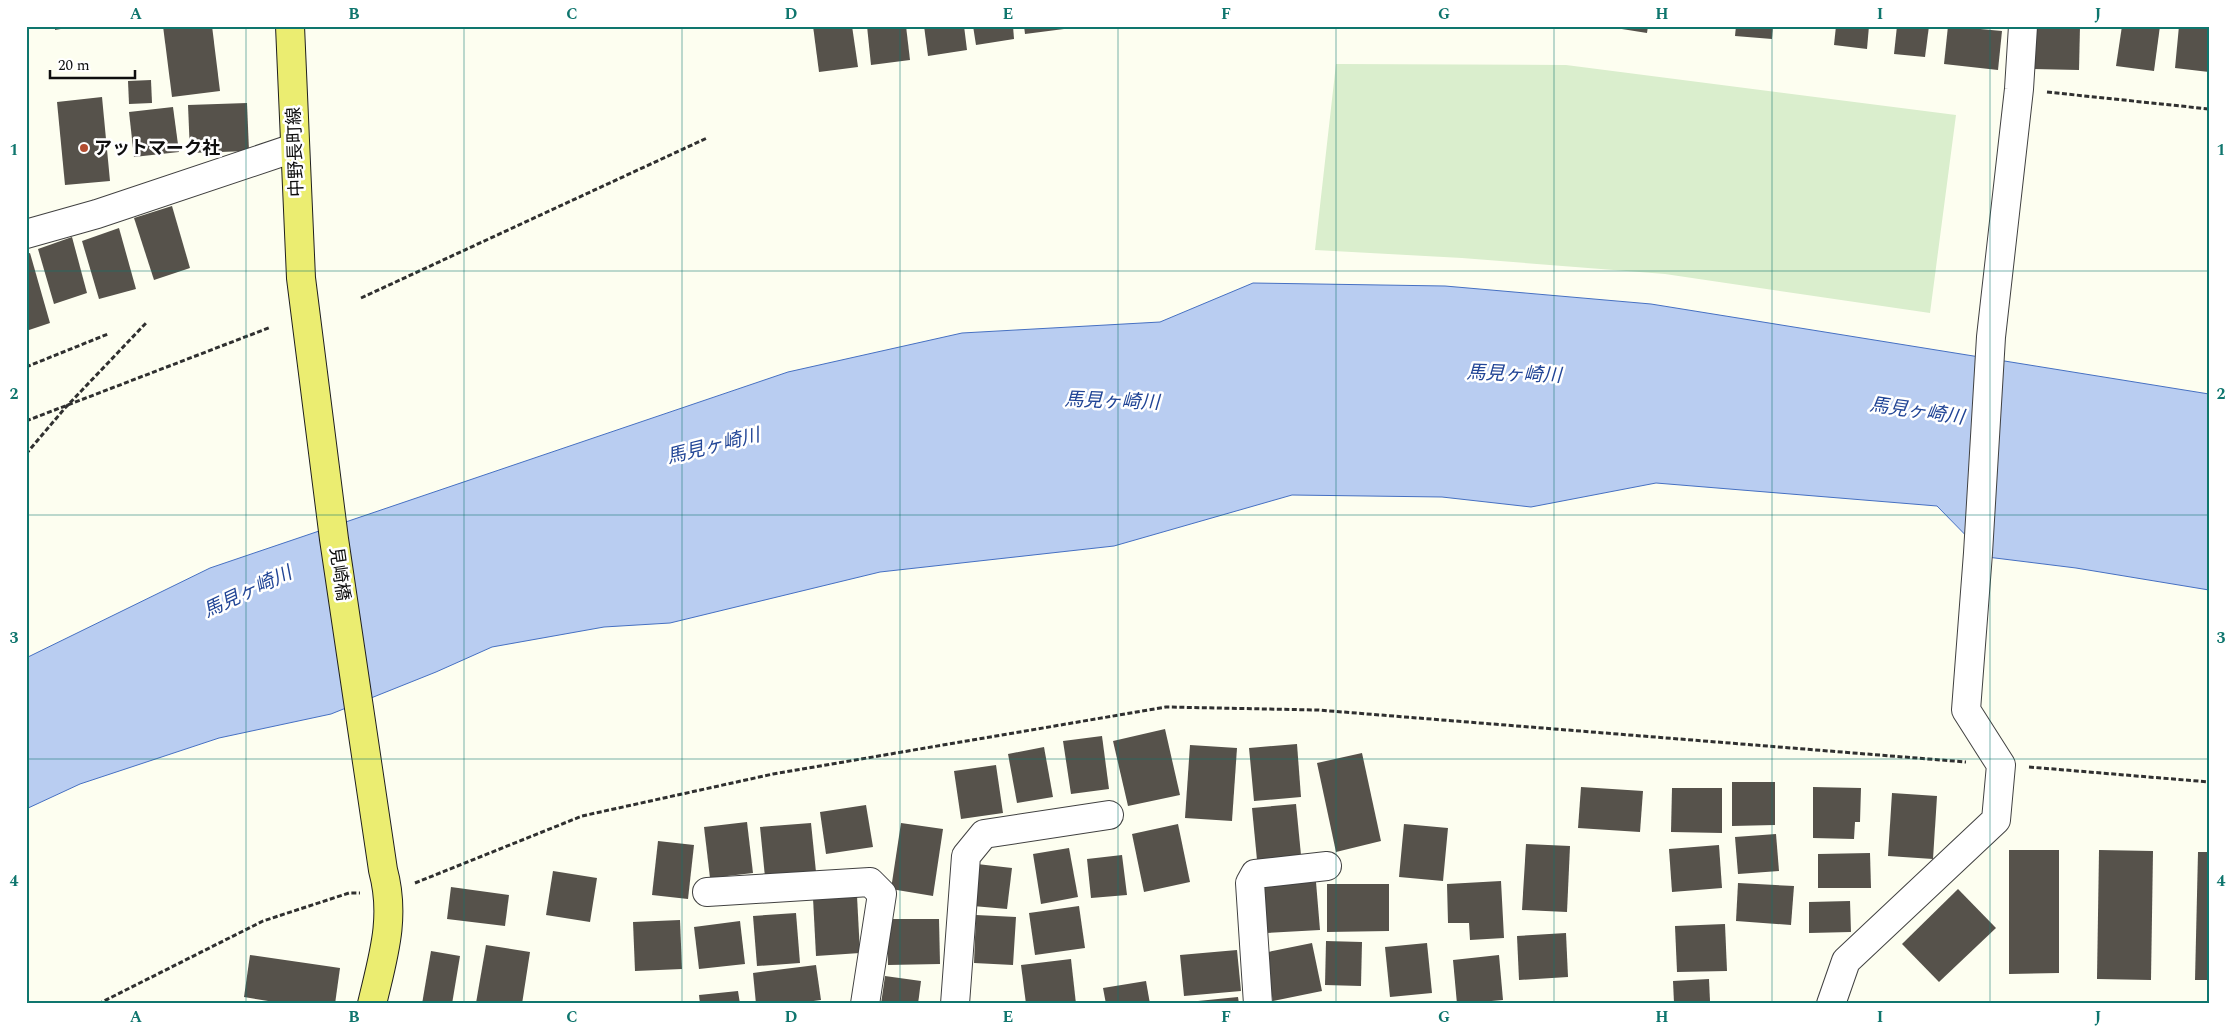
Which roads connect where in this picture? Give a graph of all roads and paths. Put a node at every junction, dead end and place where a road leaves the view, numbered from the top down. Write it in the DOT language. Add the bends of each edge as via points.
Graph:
graph roads {
  1 [pos="290,26"];
  2 [pos="2023,26"];
  3 [pos="2019,88"];
  4 [pos="2209,109"];
  5 [pos="707,138"];
  6 [pos="294,148"];
  7 [pos="26,234"];
  8 [pos="301,278"];
  9 [pos="361,298"];
  10 [pos="146,323"];
  11 [pos="271,327"];
  12 [pos="108,334"];
  13 [pos="26,368"];
  14 [pos="65,408"];
  15 [pos="26,421"];
  16 [pos="26,454"];
  17 [pos="2001,765"];
  18 [pos="2209,782"];
  19 [pos="1109,815"];
  20 [pos="1327,866"];
  21 [pos="386,882"];
  22 [pos="707,892"];
  23 [pos="98,1004"];
  24 [pos="372,1004"];
  25 [pos="864,1004"];
  26 [pos="955,1004"];
  27 [pos="1258,1004"];
  28 [pos="1832,1004"];
  1 -- 6 [label="main road, 中野長町線"];
  2 -- 3 [label="lane"];
  3 -- 4 [label="path"];
  3 -- 17 [label="lane" via="1991,337 1966,710"];
  5 -- 9 [label="path"];
  6 -- 7 [label="lane" via="97,214"];
  6 -- 8 [label="main road, 中野長町線"];
  8 -- 21 [label="main road, 見崎橋" via="334,539"];
  10 -- 14 [label="path"];
  11 -- 14 [label="path"];
  12 -- 13 [label="path"];
  14 -- 15 [label="path"];
  14 -- 16 [label="path"];
  17 -- 18 [label="path"];
  17 -- 21 [label="path" via="1318,710 1166,707 773,774 582,816"];
  17 -- 28 [label="lane" via="1996,820 1846,961"];
  19 -- 26 [label="lane" via="984,834 966,856"];
  20 -- 27 [label="lane" via="1255,874 1250,883"];
  21 -- 23 [label="path" via="263,922"];
  21 -- 24 [label="main road" via="388,931"];
  22 -- 25 [label="lane" via="870,882 882,894"];
}
